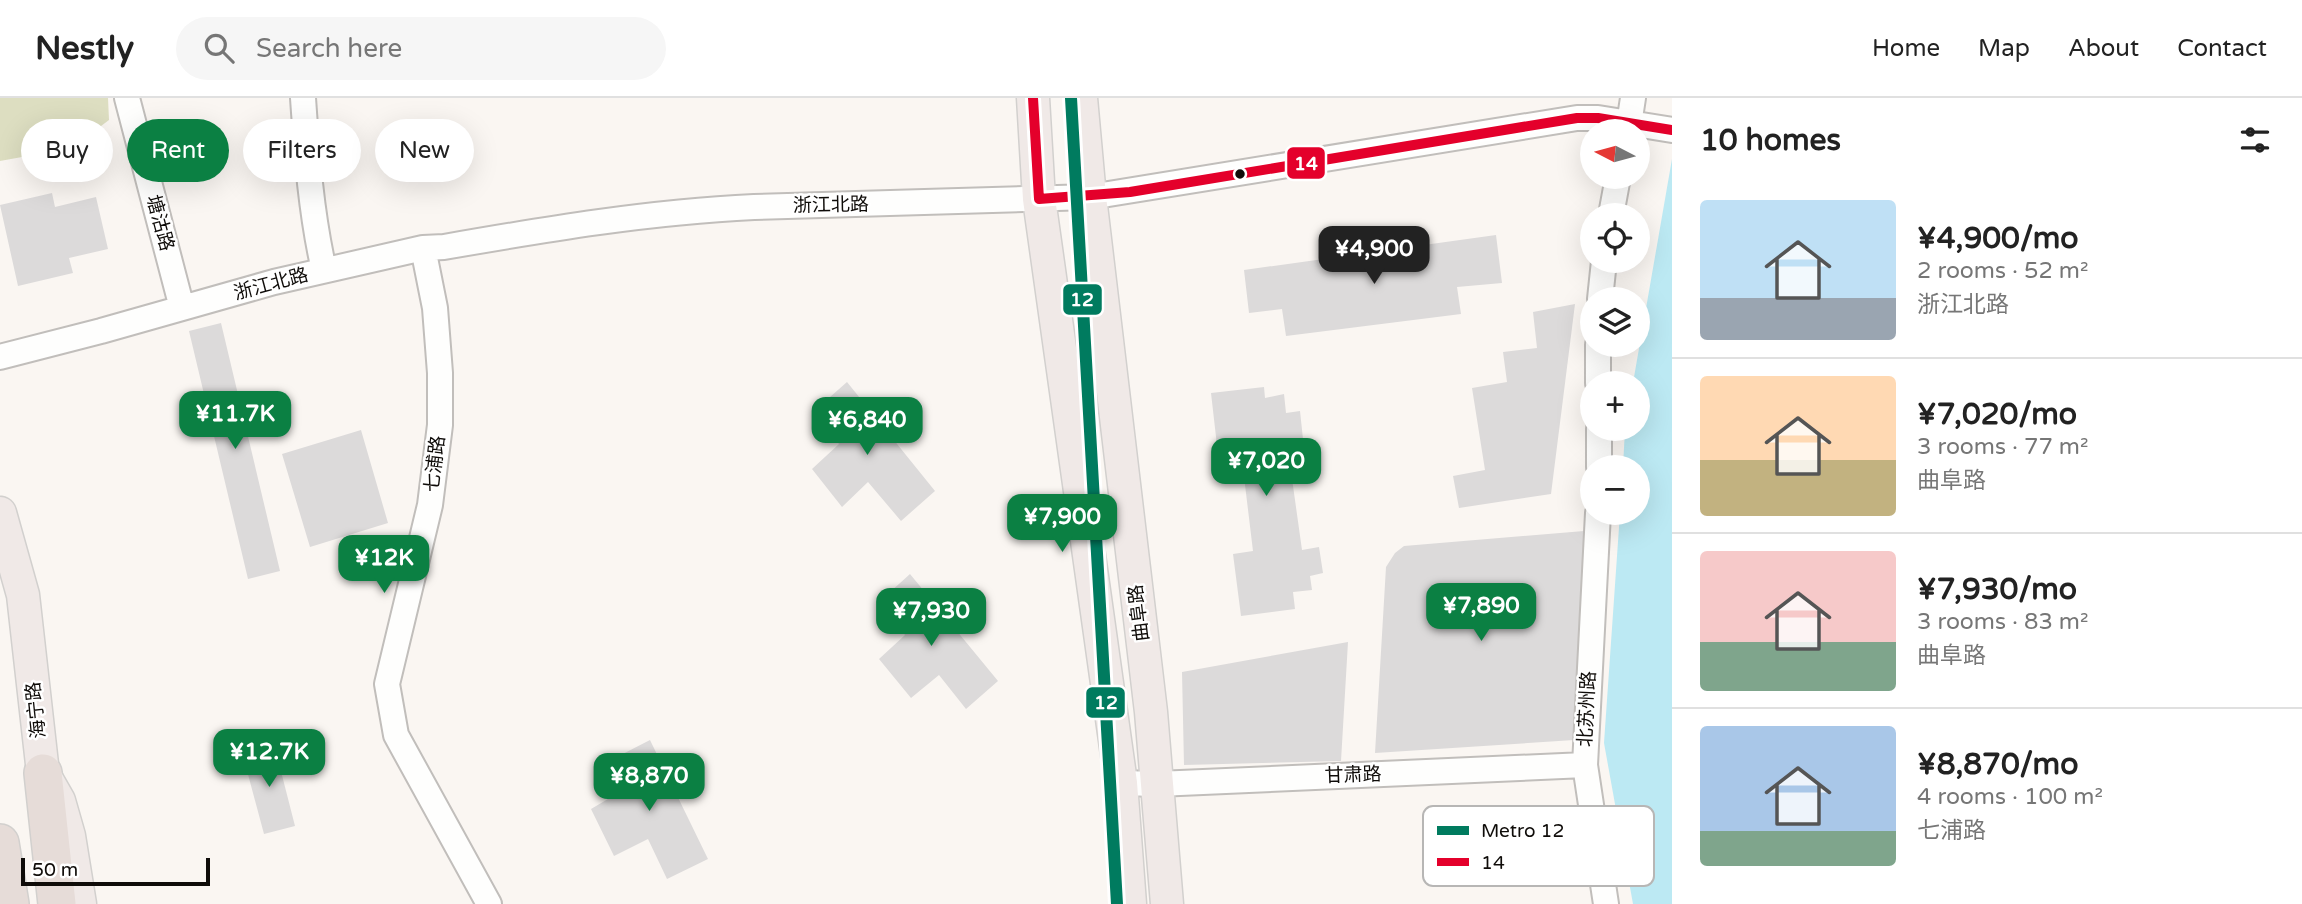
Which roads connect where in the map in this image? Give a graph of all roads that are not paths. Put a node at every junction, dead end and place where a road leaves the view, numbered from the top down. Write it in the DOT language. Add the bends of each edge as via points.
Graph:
graph roads {
  1 [pos="127,98"];
  2 [pos="303,98"];
  3 [pos="1033,98"];
  4 [pos="1081,98"];
  5 [pos="1633,98"];
  6 [pos="1601,119"];
  7 [pos="1630,119"];
  8 [pos="1650,128"];
  9 [pos="1671,130"];
  10 [pos="1090,197"];
  11 [pos="1039,199"];
  12 [pos="423,248"];
  13 [pos="324,270"];
  14 [pos="182,308"];
  15 [pos="0,357"];
  16 [pos="0,513"];
  17 [pos="1597,525"];
  18 [pos="1585,765"];
  19 [pos="43,773"];
  20 [pos="1121,783"];
  21 [pos="1157,784"];
  22 [pos="1591,806"];
  23 [pos="0,843"];
  24 [pos="1603,886"];
  25 [pos="10,904"];
  26 [pos="57,904"];
  27 [pos="79,904"];
  28 [pos="489,904"];
  29 [pos="1130,904"];
  30 [pos="1167,904"];
  31 [pos="1606,904"];
  1 -- 14 [label="street, 塘沽路"];
  2 -- 13 [label="street" via="314,229"];
  3 -- 11 [label="main road"];
  4 -- 10 [label="main road, 曲阜路"];
  5 -- 7 [label="street"];
  6 -- 10 [label="street, 浙江北路" via="1577,118"];
  8 -- 9 [label="street, 浙江北路"];
  10 -- 11 [label="street, 浙江北路"];
  10 -- 21 [label="main road, 曲阜路"];
  11 -- 12 [label="street, 浙江北路" via="705,209"];
  11 -- 20 [label="main road"];
  12 -- 13 [label="street, 浙江北路"];
  12 -- 28 [label="street, 七浦路" via="435,308 440,373 438,446 429,505 387,684 397,735"];
  13 -- 14 [label="street, 浙江北路"];
  14 -- 15 [label="street, 浙江北路"];
  16 -- 19 [label="main road, 海宁路" via="23,595"];
  17 -- 18 [label="street, 北苏州路"];
  18 -- 21 [label="street, 甘肃路"];
  18 -- 22 [label="street, 北苏州路"];
  19 -- 26 [label="highway"];
  19 -- 27 [label="main road, 海宁路" via="59,801 69,836"];
  20 -- 21 [label="street, 甘肃路"];
  20 -- 29 [label="main road"];
  21 -- 30 [label="main road, 曲阜路"];
  23 -- 25 [label="highway"];
  24 -- 31 [label="street, 北苏州路"];
}
